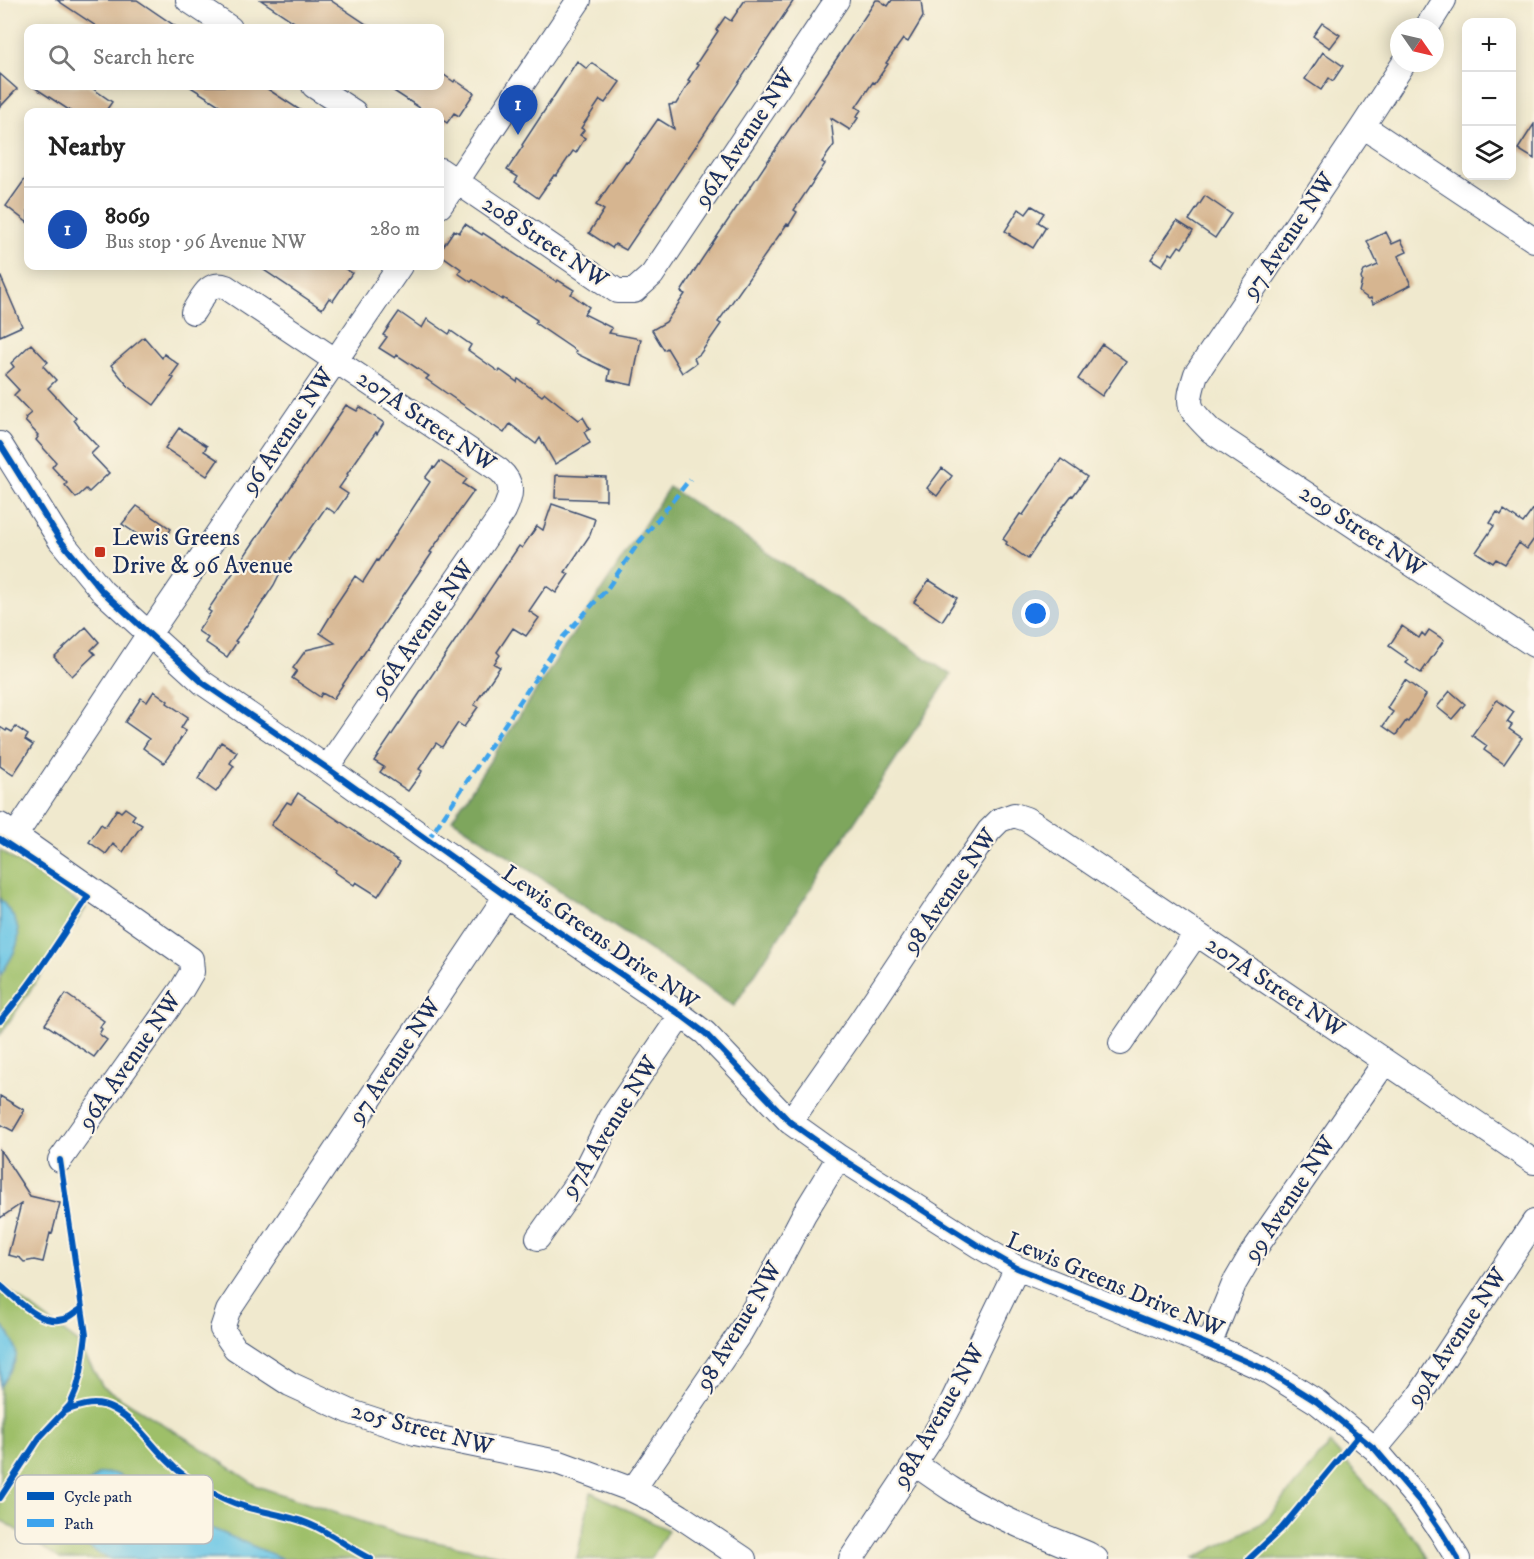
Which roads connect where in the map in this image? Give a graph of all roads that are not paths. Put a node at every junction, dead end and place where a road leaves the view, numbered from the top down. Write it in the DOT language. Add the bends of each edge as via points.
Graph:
graph roads {
  1 [pos="188,0"];
  2 [pos="579,0"];
  3 [pos="837,0"];
  4 [pos="1444,0"];
  5 [pos="1433,18"];
  6 [pos="224,24"];
  7 [pos="1398,72"];
  8 [pos="320,90"];
  9 [pos="348,108"];
  10 [pos="1363,126"];
  11 [pos="448,176"];
  12 [pos="444,191"];
  13 [pos="1534,240"];
  14 [pos="397,270"];
  15 [pos="652,275"];
  16 [pos="192,312"];
  17 [pos="336,360"];
  18 [pos="1193,414"];
  19 [pos="0,444"];
  20 [pos="510,487"];
  21 [pos="149,634"];
  22 [pos="1534,645"];
  23 [pos="327,768"];
  24 [pos="1014,815"];
  25 [pos="8,830"];
  26 [pos="506,896"];
  27 [pos="1196,934"];
  28 [pos="681,1015"];
  29 [pos="1121,1043"];
  30 [pos="1385,1062"];
  31 [pos="790,1122"];
  32 [pos="839,1157"];
  33 [pos="60,1160"];
  34 [pos="1534,1162"];
  35 [pos="1534,1222"];
  36 [pos="284,1225"];
  37 [pos="538,1238"];
  38 [pos="1017,1268"];
  39 [pos="1209,1344"];
  40 [pos="1375,1449"];
  41 [pos="915,1464"];
  42 [pos="633,1490"];
  43 [pos="744,1559"];
  44 [pos="851,1559"];
  45 [pos="1096,1559"];
  46 [pos="1458,1559"];
  1 -- 6 [label="street"];
  2 -- 11 [label="street"];
  3 -- 15 [label="street, 96A Avenue NW"];
  4 -- 5 [label="street"];
  7 -- 10 [label="street, 97 Avenue NW"];
  8 -- 9 [label="street"];
  10 -- 13 [label="street"];
  10 -- 18 [label="street, 97 Avenue NW" via="1196,374 1190,398"];
  11 -- 12 [label="street"];
  11 -- 15 [label="street, 208 Street NW" via="616,291 633,291"];
  14 -- 17 [label="street, 96 Avenue NW"];
  16 -- 17 [label="street, 207A Street NW" via="210,288 220,285"];
  17 -- 20 [label="street, 207A Street NW" via="498,470"];
  17 -- 21 [label="street, 96 Avenue NW"];
  18 -- 22 [label="street, 209 Street NW" via="1211,431"];
  19 -- 21 [label="street, Lewis Greens Drive NW" via="60,540 102,591"];
  20 -- 23 [label="street, 96A Avenue NW" via="504,511"];
  21 -- 23 [label="street, Lewis Greens Drive NW" via="203,683"];
  21 -- 25 [label="street, 96 Avenue NW"];
  23 -- 26 [label="street, Lewis Greens Drive NW"];
  24 -- 27 [label="street, 207A Street NW" via="1026,819"];
  24 -- 31 [label="street, 98 Avenue NW" via="1000,820 988,831"];
  25 -- 33 [label="street, 96A Avenue NW" via="191,959 192,972 182,989"];
  26 -- 28 [label="street, Lewis Greens Drive NW"];
  26 -- 36 [label="street, 97 Avenue NW"];
  27 -- 29 [label="street"];
  27 -- 30 [label="street, 207A Street NW"];
  28 -- 31 [label="street, Lewis Greens Drive NW" via="705,1033"];
  28 -- 37 [label="street, 97A Avenue NW" via="611,1119 582,1176"];
  30 -- 34 [label="street, 207A Street NW"];
  30 -- 39 [label="street, 99 Avenue NW" via="1252,1253 1234,1284"];
  31 -- 32 [label="street, Lewis Greens Drive NW"];
  32 -- 38 [label="street, Lewis Greens Drive NW"];
  32 -- 42 [label="street, 98 Avenue NW" via="740,1333"];
  35 -- 40 [label="street, 99A Avenue NW" via="1417,1399"];
  36 -- 42 [label="street, 205 Street NW" via="228,1311 222,1329 235,1348 290,1384 351,1412 415,1433 557,1462"];
  38 -- 39 [label="street, Lewis Greens Drive NW"];
  38 -- 41 [label="street, 98A Avenue NW" via="953,1400"];
  39 -- 40 [label="street, Lewis Greens Drive NW" via="1290,1384"];
  40 -- 46 [label="street, Lewis Greens Drive NW" via="1422,1504"];
  41 -- 44 [label="street, 98A Avenue NW"];
  41 -- 45 [label="street" via="988,1511"];
  42 -- 43 [label="street, 205 Street NW"];
}
